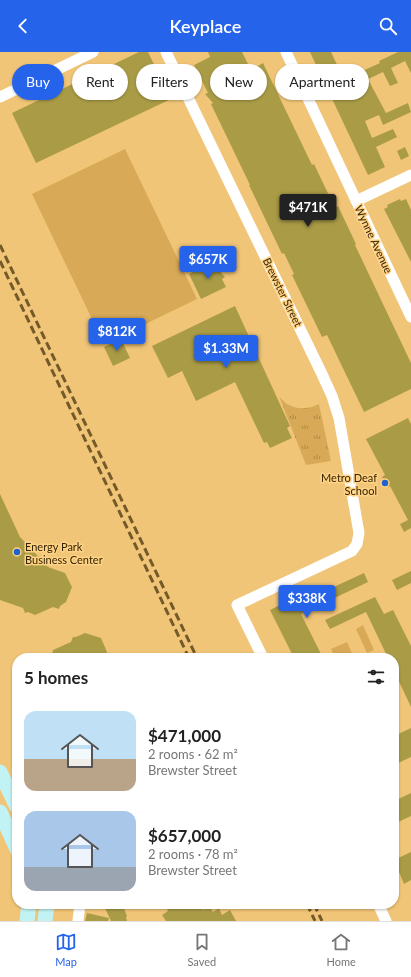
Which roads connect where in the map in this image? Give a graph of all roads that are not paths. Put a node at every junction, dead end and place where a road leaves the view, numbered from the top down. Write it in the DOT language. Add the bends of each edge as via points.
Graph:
graph roads {
  1 [pos="93,52"];
  2 [pos="166,52"];
  3 [pos="286,52"];
  4 [pos="0,97"];
  5 [pos="411,175"];
  6 [pos="356,201"];
  7 [pos="411,317"];
  8 [pos="261,653"];
  9 [pos="0,772"];
  10 [pos="12,797"];
  11 [pos="0,812"];
  12 [pos="12,837"];
  13 [pos="28,909"];
  14 [pos="46,909"];
  15 [pos="79,909"];
  16 [pos="380,909"];
  17 [pos="27,921"];
  18 [pos="45,921"];
  19 [pos="78,921"];
  20 [pos="386,921"];
  1 -- 4 [label="street"];
  2 -- 8 [label="street, Brewster Street" via="332,396 339,418 359,533 357,544 352,551 237,605"];
  3 -- 6 [label="street, Wynne Avenue"];
  5 -- 6 [label="street"];
  6 -- 7 [label="street, Wynne Avenue"];
  9 -- 10 [label="street"];
  11 -- 12 [label="street"];
  13 -- 17 [label="street"];
  14 -- 18 [label="street"];
  15 -- 19 [label="street"];
  16 -- 20 [label="street"];
}
